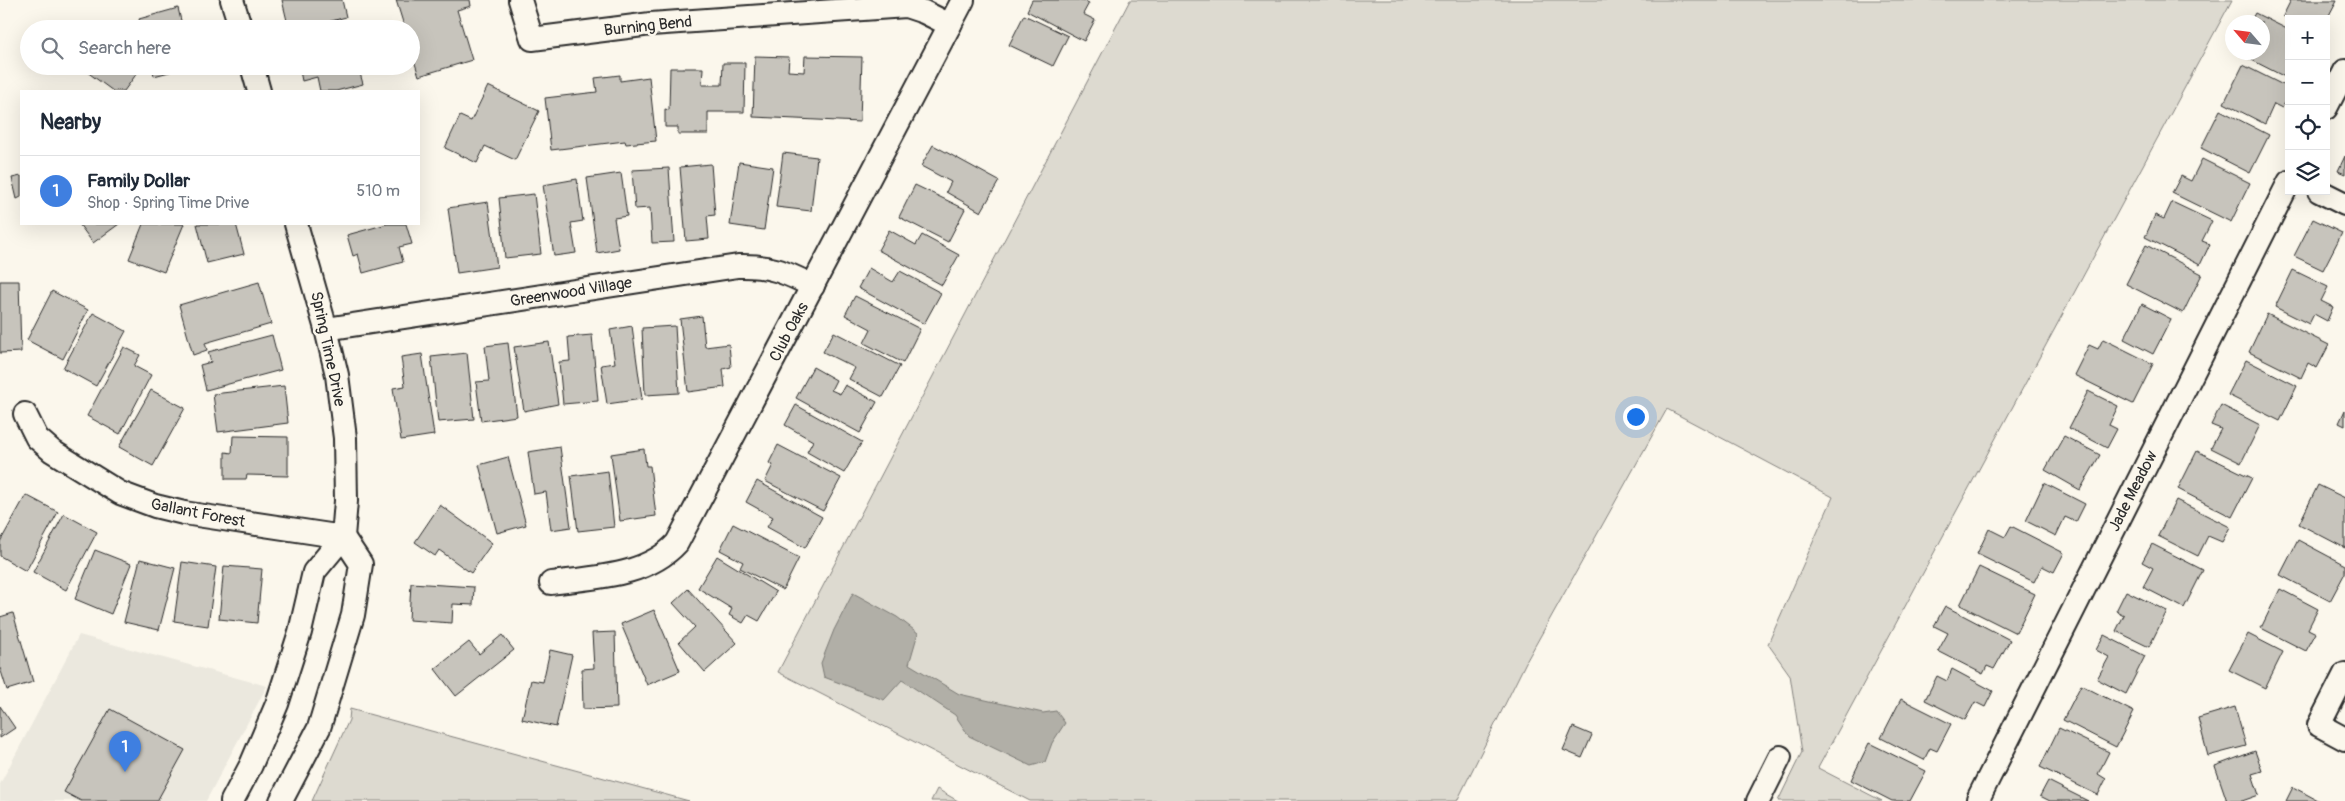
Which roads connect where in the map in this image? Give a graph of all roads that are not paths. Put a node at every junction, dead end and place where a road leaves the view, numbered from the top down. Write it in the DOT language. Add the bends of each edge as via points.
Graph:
graph roads {
  1 [pos="232,0"];
  2 [pos="520,0"];
  3 [pos="963,0"];
  4 [pos="238,20"];
  5 [pos="950,25"];
  6 [pos="2345,71"];
  7 [pos="253,75"];
  8 [pos="255,90"];
  9 [pos="2328,105"];
  10 [pos="2285,190"];
  11 [pos="2327,195"];
  12 [pos="2345,204"];
  13 [pos="296,225"];
  14 [pos="813,286"];
  15 [pos="326,329"];
  16 [pos="25,414"];
  17 [pos="343,537"];
  18 [pos="551,583"];
  19 [pos="2345,674"];
  20 [pos="2345,738"];
  21 [pos="1780,757"];
  22 [pos="1978,799"];
  23 [pos="232,801"];
  24 [pos="281,801"];
  25 [pos="1758,801"];
  1 -- 4 [label="street"];
  2 -- 5 [label="street, Burning Bend" via="532,39 650,24 906,6"];
  3 -- 5 [label="street, Club Oaks"];
  5 -- 14 [label="street, Club Oaks"];
  6 -- 9 [label="street"];
  7 -- 8 [label="street"];
  10 -- 22 [label="street, Jade Meadow"];
  11 -- 12 [label="street"];
  13 -- 15 [label="street, Spring Time Drive"];
  14 -- 15 [label="street, Greenwood Village" via="787,273 761,266 738,266"];
  14 -- 18 [label="street, Club Oaks" via="677,543 654,562 629,571"];
  15 -- 17 [label="street, Spring Time Drive" via="337,374 345,438"];
  16 -- 17 [label="street, Gallant Forest" via="36,438 120,493 184,514"];
  17 -- 23 [label="street" via="314,572 278,704"];
  17 -- 24 [label="street" via="361,564 353,615 320,728"];
  19 -- 20 [label="street" via="2319,725"];
  21 -- 25 [label="street"];
}
